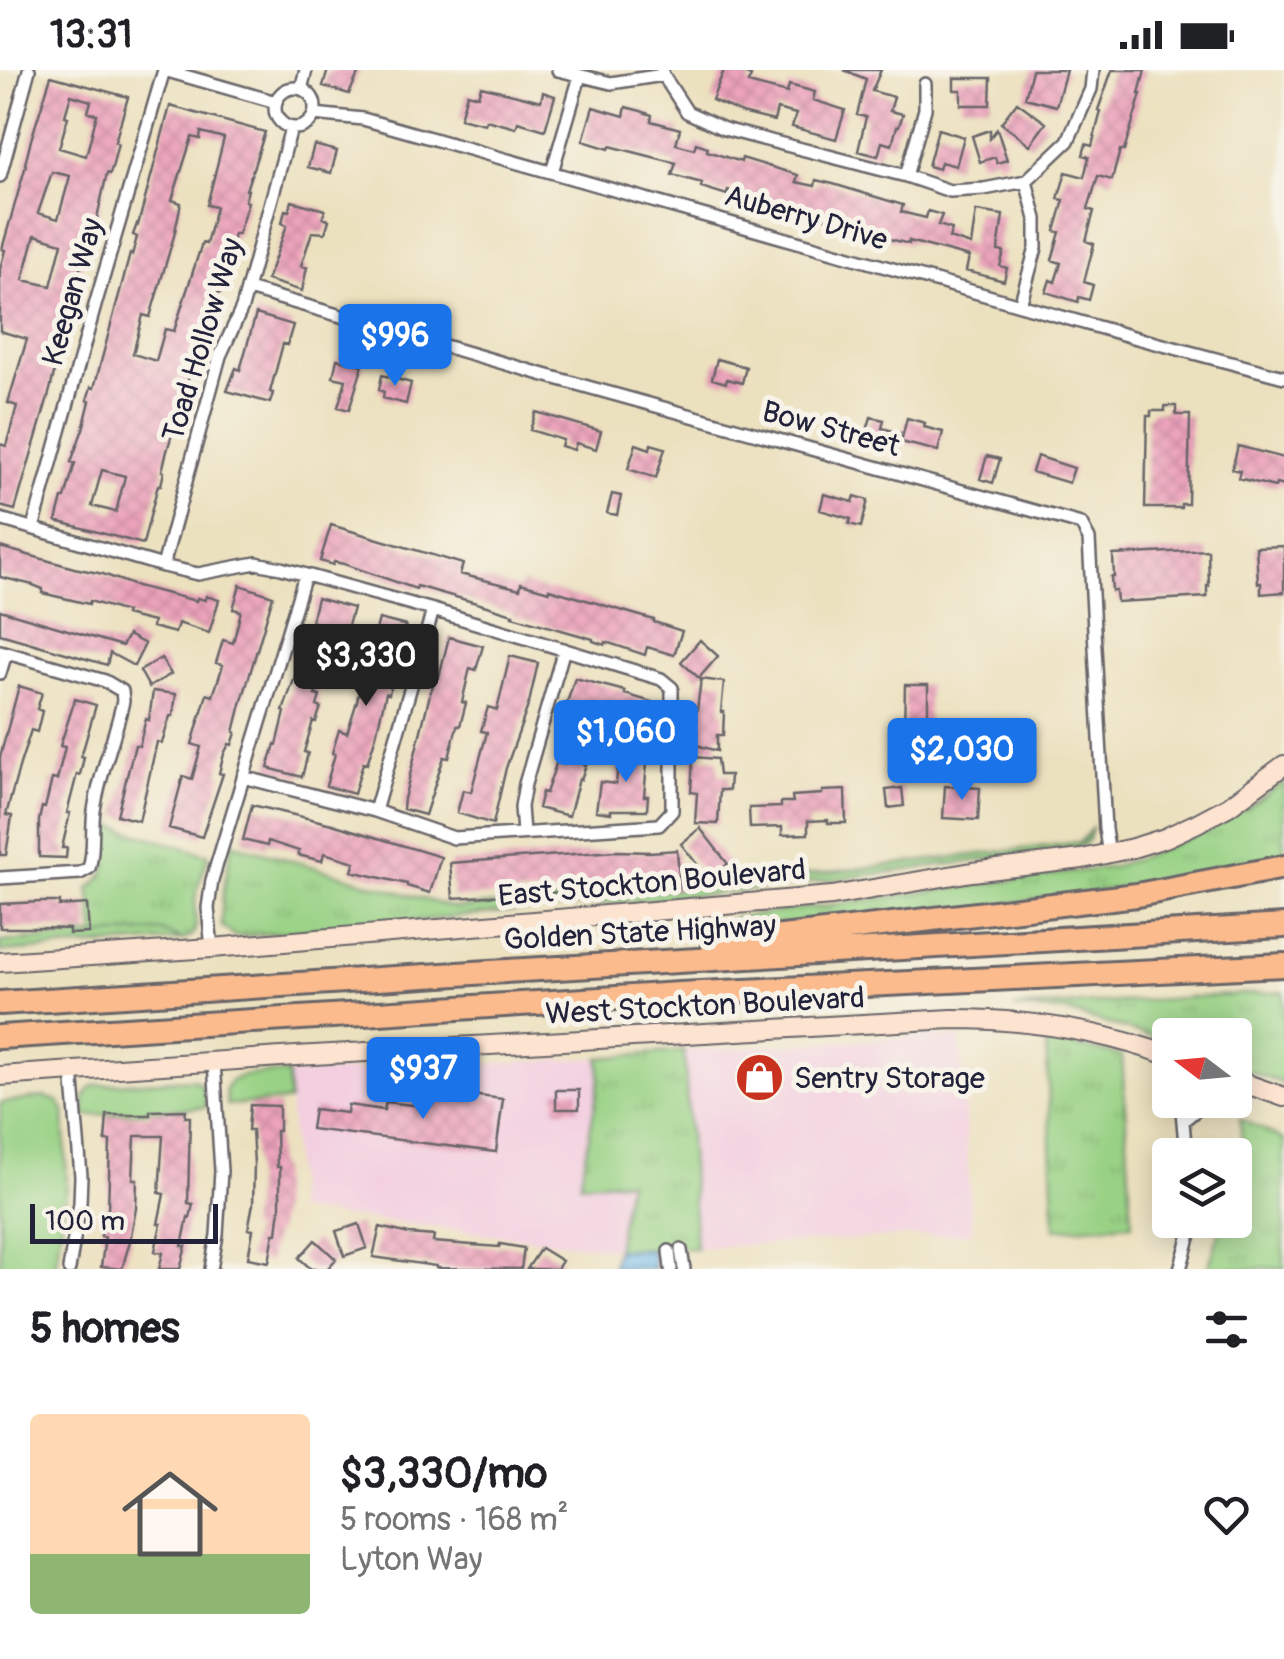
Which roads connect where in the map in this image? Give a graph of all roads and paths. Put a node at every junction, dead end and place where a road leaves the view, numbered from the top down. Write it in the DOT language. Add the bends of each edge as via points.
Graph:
graph roads {
  1 [pos="29,70"];
  2 [pos="164,70"];
  3 [pos="306,70"];
  4 [pos="558,70"];
  5 [pos="1093,70"];
  6 [pos="662,73"];
  7 [pos="580,76"];
  8 [pos="926,84"];
  9 [pos="301,89"];
  10 [pos="276,102"];
  11 [pos="314,114"];
  12 [pos="291,128"];
  13 [pos="552,172"];
  14 [pos="0,176"];
  15 [pos="906,176"];
  16 [pos="1026,181"];
  17 [pos="248,289"];
  18 [pos="1020,305"];
  19 [pos="1284,377"];
  20 [pos="0,519"];
  21 [pos="33,528"];
  22 [pos="162,566"];
  23 [pos="305,575"];
  24 [pos="434,610"];
  25 [pos="564,650"];
  26 [pos="3,652"];
  27 [pos="0,673"];
  28 [pos="1284,765"];
  29 [pos="243,777"];
  30 [pos="375,811"];
  31 [pos="523,833"];
  32 [pos="1109,855"];
  33 [pos="1284,867"];
  34 [pos="0,878"];
  35 [pos="1284,926"];
  36 [pos="212,948"];
  37 [pos="0,962"];
  38 [pos="1284,965"];
  39 [pos="489,972"];
  40 [pos="0,1003"];
  41 [pos="0,1037"];
  42 [pos="1152,1050"];
  43 [pos="214,1062"];
  44 [pos="72,1070"];
  45 [pos="0,1076"];
  46 [pos="1252,1086"];
  47 [pos="1284,1097"];
  48 [pos="1186,1118"];
  49 [pos="1184,1120"];
  50 [pos="1185,1138"];
  51 [pos="1188,1238"];
  52 [pos="68,1269"];
  53 [pos="211,1269"];
  54 [pos="671,1269"];
  55 [pos="684,1269"];
  56 [pos="1180,1269"];
  1 -- 14 [label="street"];
  2 -- 10 [label="street"];
  2 -- 21 [label="street, Keegan Way"];
  3 -- 9 [label="street"];
  4 -- 7 [label="street"];
  5 -- 16 [label="street" via="1068,141"];
  6 -- 7 [label="street" via="611,82"];
  6 -- 15 [label="street" via="687,112 724,130"];
  7 -- 13 [label="street"];
  8 -- 15 [label="street" via="926,108"];
  9 -- 10 [label="street" via="285,91"];
  9 -- 11 [label="street" via="313,100"];
  10 -- 12 [label="street" via="276,116"];
  11 -- 12 [label="street"];
  11 -- 13 [label="street, Auberry Drive" via="363,119"];
  12 -- 17 [label="street, Toad Hollow Way"];
  13 -- 18 [label="street, Auberry Drive"];
  15 -- 16 [label="street" via="950,191"];
  16 -- 18 [label="street" via="1036,248"];
  17 -- 22 [label="street, Toad Hollow Way" via="220,356"];
  17 -- 32 [label="street, Bow Street" via="1081,524 1089,539"];
  18 -- 19 [label="street, Auberry Drive"];
  20 -- 21 [label="street"];
  21 -- 22 [label="street"];
  22 -- 23 [label="street" via="198,574 256,563"];
  23 -- 24 [label="street"];
  23 -- 29 [label="street"];
  24 -- 25 [label="street"];
  24 -- 30 [label="street"];
  25 -- 31 [label="street" via="525,784"];
  25 -- 31 [label="street" via="672,688 672,811 659,825"];
  26 -- 27 [label="street"];
  26 -- 34 [label="street" via="105,681 122,691 123,701 96,798 89,868"];
  28 -- 32 [label="street, East Stockton Boulevard" via="1197,823"];
  29 -- 30 [label="street"];
  29 -- 36 [label="street" via="212,880"];
  30 -- 31 [label="street" via="454,838"];
  32 -- 36 [label="street, East Stockton Boulevard" via="832,896"];
  33 -- 39 [label="highway" via="1137,895"];
  35 -- 39 [label="highway, Golden State Highway"];
  36 -- 37 [label="street, East Stockton Boulevard"];
  38 -- 41 [label="highway, Golden State Highway"];
  39 -- 40 [label="highway, Golden State Highway"];
  42 -- 43 [label="street, West Stockton Boulevard" via="1066,1027 952,1019"];
  43 -- 44 [label="street, West Stockton Boulevard"];
  43 -- 53 [label="street" via="221,1171"];
  44 -- 45 [label="street, West Stockton Boulevard"];
  44 -- 52 [label="street" via="81,1176"];
  46 -- 47 [label="street"];
  48 -- 49 [label="street"];
  49 -- 50 [label="street"];
  51 -- 56 [label="street"];
  54 -- 55 [label="street" via="675,1250"];
}
